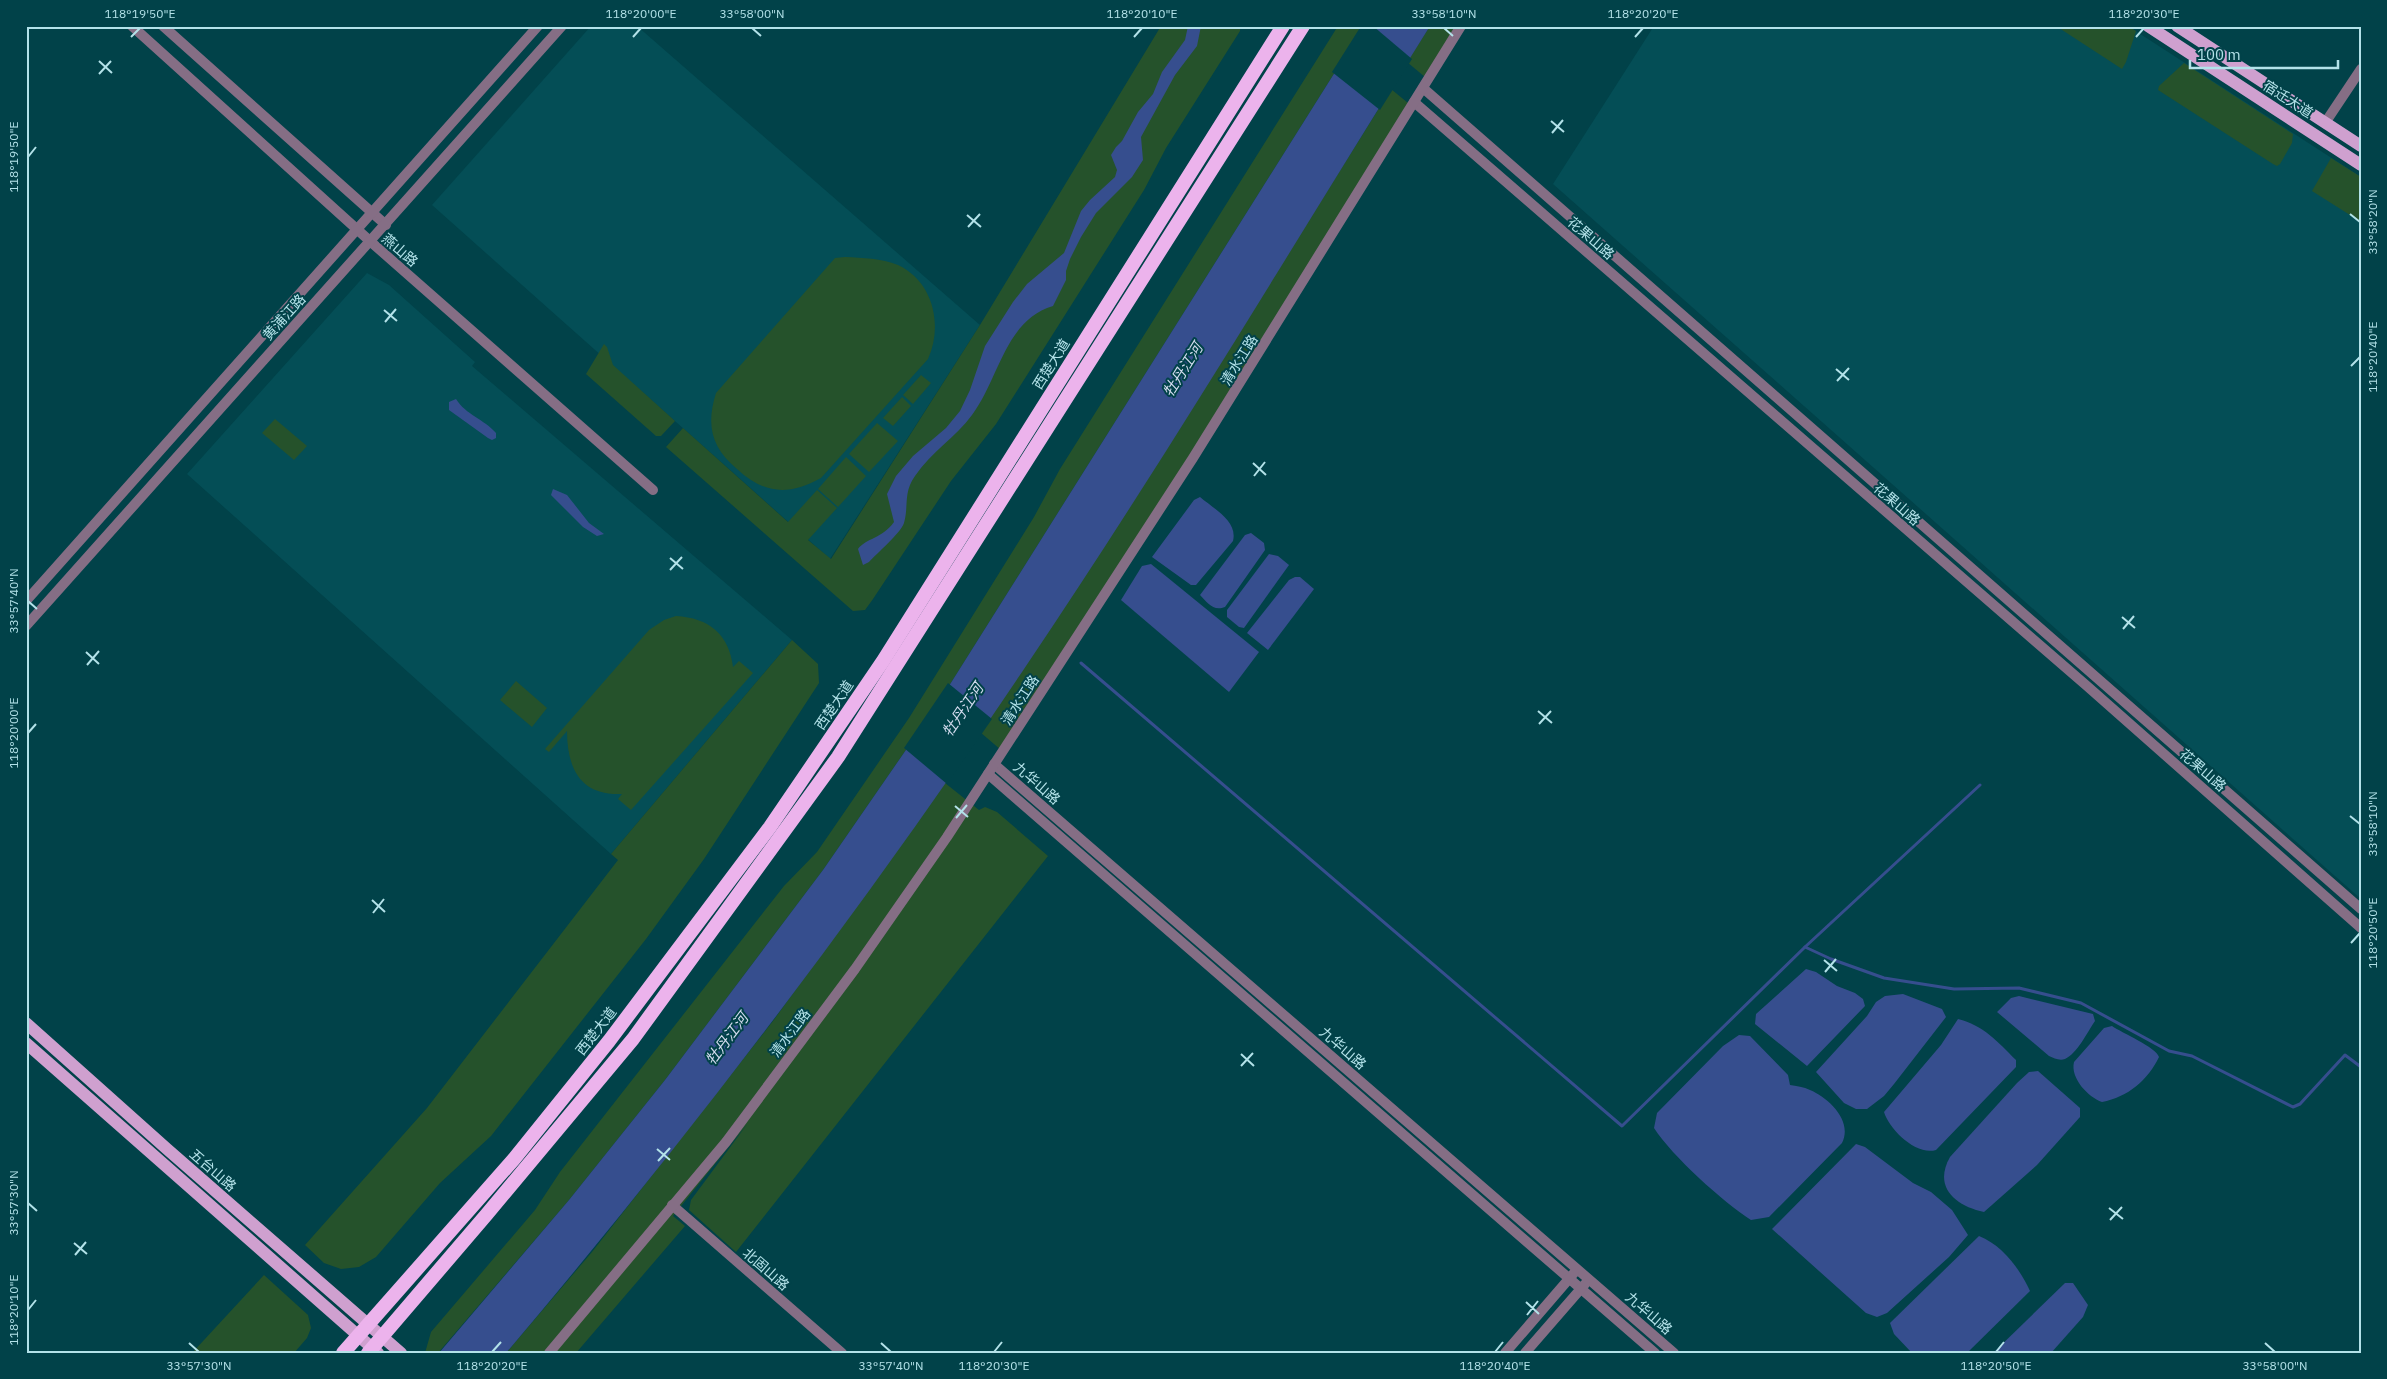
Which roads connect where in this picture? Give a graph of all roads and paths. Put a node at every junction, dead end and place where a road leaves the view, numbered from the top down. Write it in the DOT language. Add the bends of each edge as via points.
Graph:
graph roads {
  1 [pos="132,26"];
  2 [pos="162,26"];
  3 [pos="538,26"];
  4 [pos="562,26"];
  5 [pos="1283,26"];
  6 [pos="1303,26"];
  7 [pos="1461,26"];
  8 [pos="2148,26"];
  9 [pos="2176,26"];
  10 [pos="2361,69"];
  11 [pos="1423,88"];
  12 [pos="1414,102"];
  13 [pos="2325,124"];
  14 [pos="2361,146"];
  15 [pos="2361,165"];
  16 [pos="372,213"];
  17 [pos="386,225"];
  18 [pos="358,230"];
  19 [pos="371,242"];
  20 [pos="654,490"];
  21 [pos="26,601"];
  22 [pos="26,626"];
  23 [pos="994,764"];
  24 [pos="988,774"];
  25 [pos="2361,910"];
  26 [pos="2361,928"];
  27 [pos="26,1023"];
  28 [pos="26,1043"];
  29 [pos="672,1205"];
  30 [pos="1578,1269"];
  31 [pos="1569,1278"];
  32 [pos="1589,1279"];
  33 [pos="1581,1288"];
  34 [pos="368,1324"];
  35 [pos="358,1336"];
  36 [pos="382,1337"];
  37 [pos="373,1351"];
  38 [pos="401,1352"];
  39 [pos="343,1353"];
  40 [pos="549,1353"];
  41 [pos="842,1353"];
  42 [pos="1505,1353"];
  43 [pos="1525,1353"];
  44 [pos="1655,1353"];
  45 [pos="1674,1353"];
  1 -- 18 [label="street, 燕山路"];
  2 -- 16 [label="street, 燕山路"];
  3 -- 16 [label="street, 黄浦江路"];
  4 -- 17 [label="street, 黄浦江路"];
  5 -- 34 [label="highway, 西楚大道" via="883,661 770,827 603,1049 514,1159"];
  6 -- 36 [label="highway" via="838,757 632,1039"];
  7 -- 11 [label="street, 清水江路"];
  8 -- 15 [label="main road, 宿迁大道"];
  9 -- 13 [label="main road, 宿迁大道"];
  10 -- 13 [label="street"];
  11 -- 12 [label="street, 清水江路"];
  11 -- 25 [label="street, 花果山路"];
  12 -- 23 [label="street, 清水江路" via="1198,451"];
  12 -- 26 [label="street, 花果山路"];
  13 -- 14 [label="main road, 宿迁大道"];
  16 -- 17 [label="street, 燕山路"];
  16 -- 18 [label="street, 黄浦江路"];
  17 -- 19 [label="street, 黄浦江路"];
  18 -- 19 [label="street, 燕山路"];
  18 -- 21 [label="street, 黄浦江路"];
  19 -- 20 [label="street, 燕山路"];
  19 -- 22 [label="street, 黄浦江路"];
  23 -- 24 [label="street, 清水江路"];
  23 -- 30 [label="street, 九华山路"];
  24 -- 29 [label="street, 清水江路" via="855,969 726,1142"];
  24 -- 31 [label="street, 九华山路"];
  27 -- 34 [label="main road, 五台山路"];
  28 -- 35 [label="main road, 五台山路"];
  29 -- 40 [label="street, 清水江路"];
  29 -- 41 [label="street, 北固山路"];
  30 -- 31 [label="street"];
  30 -- 32 [label="street, 九华山路"];
  31 -- 33 [label="street, 九华山路"];
  31 -- 42 [label="street"];
  32 -- 33 [label="street"];
  32 -- 45 [label="street, 九华山路"];
  33 -- 43 [label="street"];
  33 -- 44 [label="street, 九华山路"];
  34 -- 35 [label="highway, 西楚大道"];
  34 -- 36 [label="main road, 五台山路"];
  35 -- 37 [label="main road, 五台山路"];
  35 -- 39 [label="highway, 西楚大道"];
  36 -- 37 [label="highway"];
  36 -- 38 [label="main road, 五台山路"];
}
